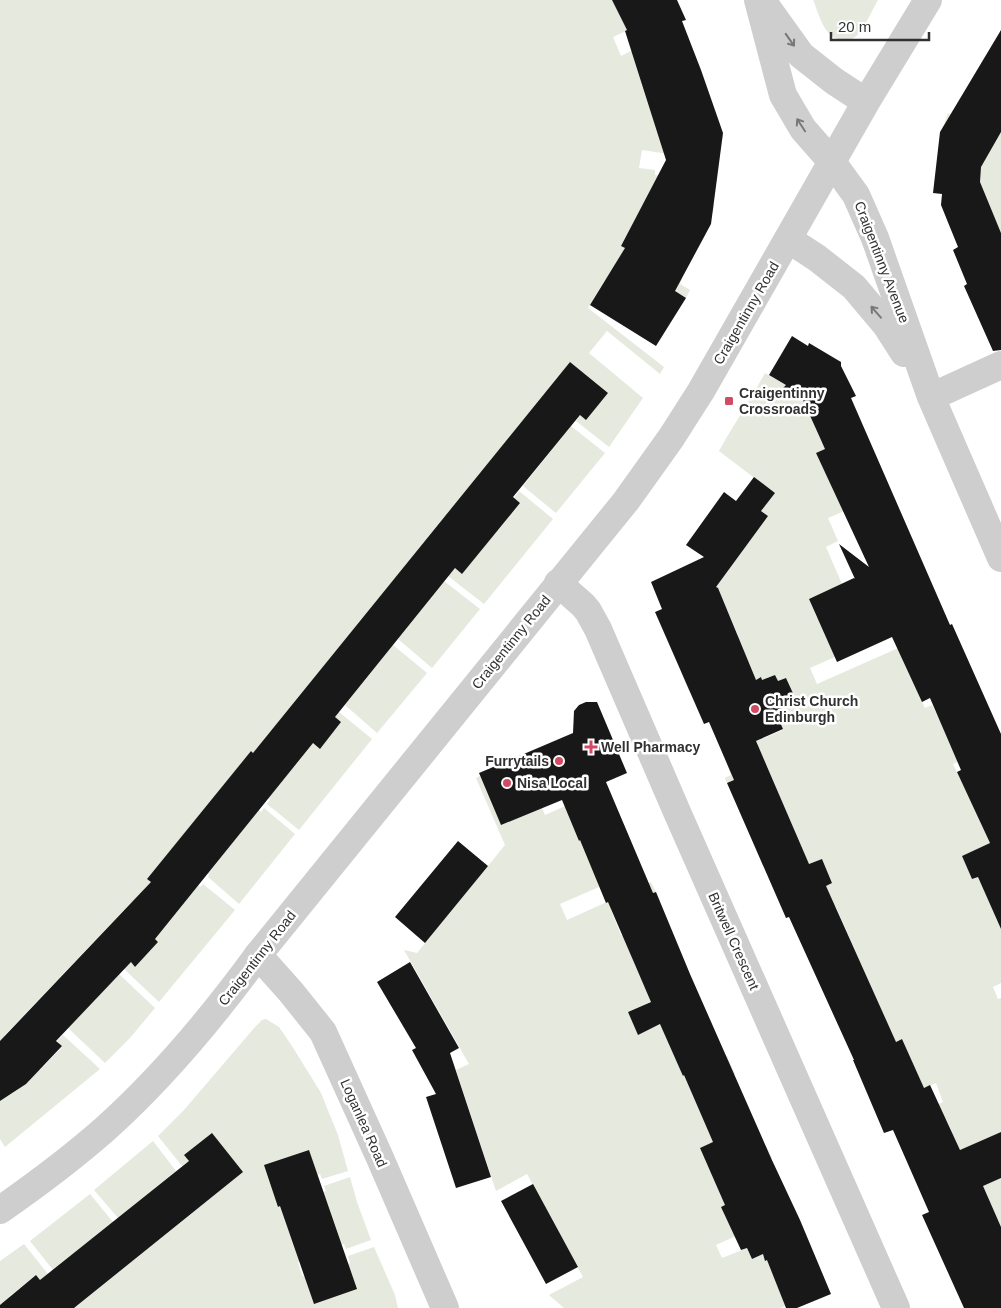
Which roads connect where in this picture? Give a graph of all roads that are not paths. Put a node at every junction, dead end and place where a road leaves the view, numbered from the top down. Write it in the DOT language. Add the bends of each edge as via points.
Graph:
graph roads {
  1 [pos="760,0"];
  2 [pos="928,0"];
  3 [pos="866,102"];
  4 [pos="832,162"];
  5 [pos="788,239"];
  6 [pos="1001,365"];
  7 [pos="931,397"];
  8 [pos="1001,558"];
  9 [pos="558,583"];
  10 [pos="258,955"];
  11 [pos="0,1210"];
  12 [pos="445,1308"];
  13 [pos="896,1308"];
  1 -- 3 [label="street, Craigentinny Avenue, one-way" via="801,55"];
  4 -- 1 [label="street, Craigentinny Avenue, one-way" via="803,129 783,95"];
  2 -- 3 [label="street, Craigentinny Road"];
  3 -- 4 [label="street, Craigentinny Road"];
  4 -- 5 [label="street, Craigentinny Road"];
  4 -- 7 [label="street, Craigentinny Avenue" via="856,195 875,238"];
  7 -- 5 [label="street, Craigentinny Avenue, one-way" via="886,324 854,287"];
  5 -- 9 [label="street, Craigentinny Road" via="681,422 626,501"];
  6 -- 7 [label="street"];
  7 -- 8 [label="street, Craigentinny Avenue"];
  9 -- 10 [label="street, Craigentinny Road"];
  9 -- 13 [label="street, Britwell Crescent" via="583,605 598,629"];
  10 -- 11 [label="street, Craigentinny Road" via="183,1051 150,1086 73,1156"];
  10 -- 12 [label="street, Loganlea Road" via="323,1032"];
}
